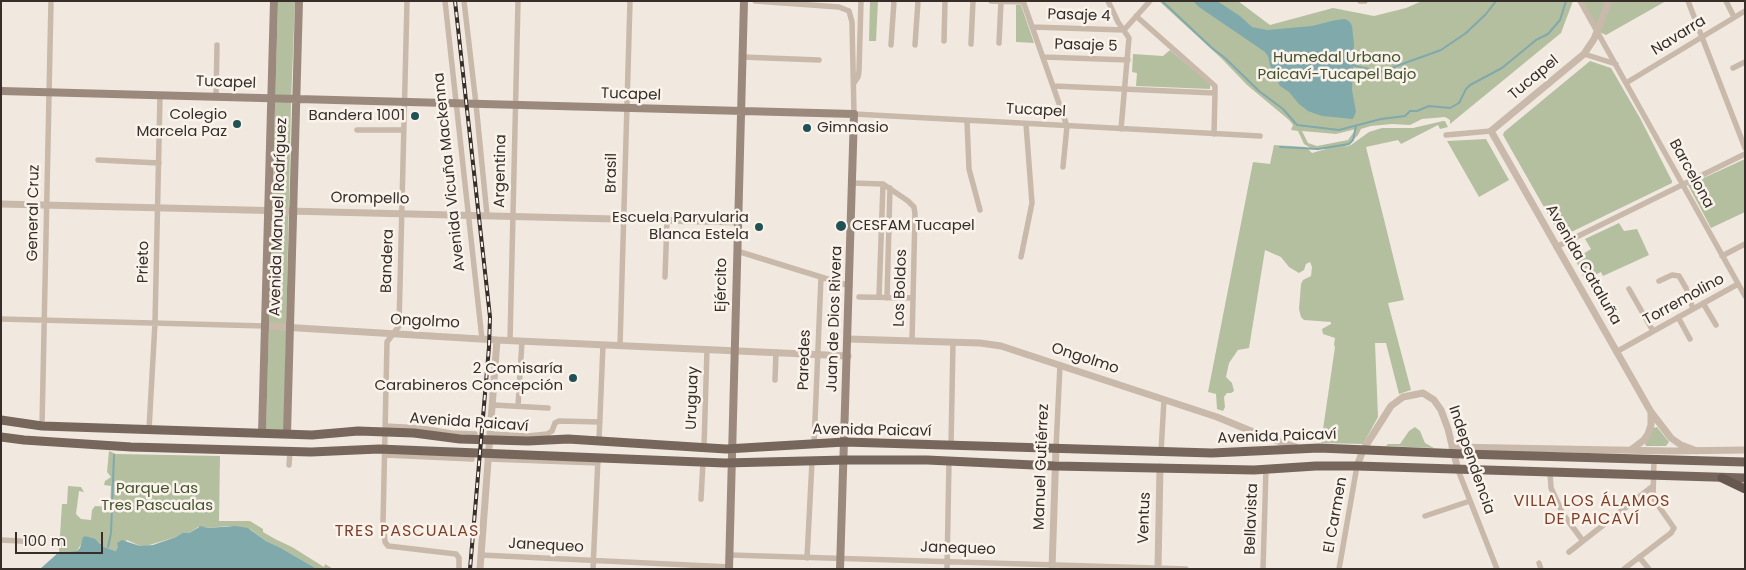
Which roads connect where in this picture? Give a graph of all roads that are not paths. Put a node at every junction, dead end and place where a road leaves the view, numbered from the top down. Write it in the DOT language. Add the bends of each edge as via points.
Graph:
graph roads {
  1 [pos="51,1"];
  2 [pos="274,1"];
  3 [pos="299,1"];
  4 [pos="407,1"];
  5 [pos="445,1"];
  6 [pos="464,1"];
  7 [pos="518,1"];
  8 [pos="630,1"];
  9 [pos="744,1"];
  10 [pos="755,1"];
  11 [pos="861,1"];
  12 [pos="894,1"];
  13 [pos="918,1"];
  14 [pos="945,1"];
  15 [pos="973,1"];
  16 [pos="991,1"];
  17 [pos="1150,1"];
  18 [pos="1360,1"];
  19 [pos="1365,1"];
  20 [pos="1580,1"];
  21 [pos="1609,1"];
  22 [pos="1688,1"];
  23 [pos="1726,1"];
  24 [pos="787,2"];
  25 [pos="1001,2"];
  26 [pos="1023,2"];
  27 [pos="1108,2"];
  28 [pos="1745,11"];
  29 [pos="1136,16"];
  30 [pos="1734,17"];
  31 [pos="1032,27"];
  32 [pos="1124,30"];
  33 [pos="1597,31"];
  34 [pos="1702,36"];
  35 [pos="944,41"];
  36 [pos="999,43"];
  37 [pos="971,44"];
  38 [pos="217,45"];
  39 [pos="891,45"];
  40 [pos="915,45"];
  41 [pos="1584,54"];
  42 [pos="1043,56"];
  43 [pos="742,57"];
  44 [pos="819,60"];
  45 [pos="1128,60"];
  46 [pos="1745,62"];
  47 [pos="1616,64"];
  48 [pos="1732,68"];
  49 [pos="854,83"];
  50 [pos="1626,83"];
  51 [pos="1053,86"];
  52 [pos="1126,89"];
  53 [pos="1,91"];
  54 [pos="49,92"];
  55 [pos="1215,93"];
  56 [pos="160,95"];
  57 [pos="216,97"];
  58 [pos="271,98"];
  59 [pos="296,99"];
  60 [pos="404,102"];
  61 [pos="456,103"];
  62 [pos="476,104"];
  63 [pos="516,105"];
  64 [pos="626,108"];
  65 [pos="741,111"];
  66 [pos="854,114"];
  67 [pos="967,121"];
  68 [pos="1026,124"];
  69 [pos="1068,126"];
  70 [pos="1122,129"];
  71 [pos="357,130"];
  72 [pos="404,130"];
  73 [pos="1491,131"];
  74 [pos="1214,134"];
  75 [pos="1446,135"];
  76 [pos="1260,136"];
  77 [pos="1745,148"];
  78 [pos="1745,154"];
  79 [pos="98,160"];
  80 [pos="159,163"];
  81 [pos="1064,168"];
  82 [pos="852,183"];
  83 [pos="883,184"];
  84 [pos="1682,185"];
  85 [pos="890,188"];
  86 [pos="1,204"];
  87 [pos="47,206"];
  88 [pos="158,208"];
  89 [pos="980,210"];
  90 [pos="268,211"];
  91 [pos="293,211"];
  92 [pos="402,213"];
  93 [pos="468,215"];
  94 [pos="487,215"];
  95 [pos="513,216"];
  96 [pos="624,219"];
  97 [pos="667,220"];
  98 [pos="738,222"];
  99 [pos="1745,244"];
  100 [pos="1556,247"];
  101 [pos="737,251"];
  102 [pos="1022,256"];
  103 [pos="1722,256"];
  104 [pos="665,277"];
  105 [pos="821,277"];
  106 [pos="1659,281"];
  107 [pos="1738,284"];
  108 [pos="850,286"];
  109 [pos="1629,289"];
  110 [pos="1745,296"];
  111 [pos="859,297"];
  112 [pos="879,297"];
  113 [pos="887,298"];
  114 [pos="913,298"];
  115 [pos="1703,303"];
  116 [pos="1694,309"];
  117 [pos="1678,318"];
  118 [pos="1,319"];
  119 [pos="44,320"];
  120 [pos="155,323"];
  121 [pos="265,326"];
  122 [pos="1716,326"];
  123 [pos="290,327"];
  124 [pos="1653,331"];
  125 [pos="393,334"];
  126 [pos="482,339"];
  127 [pos="848,339"];
  128 [pos="497,340"];
  129 [pos="1690,340"];
  130 [pos="510,341"];
  131 [pos="522,341"];
  132 [pos="912,341"];
  133 [pos="953,342"];
  134 [pos="603,345"];
  135 [pos="620,346"];
  136 [pos="707,349"];
  137 [pos="735,350"];
  138 [pos="776,352"];
  139 [pos="1616,352"];
  140 [pos="817,354"];
  141 [pos="848,356"];
  142 [pos="1060,365"];
  143 [pos="775,380"];
  144 [pos="1164,400"];
  145 [pos="493,405"];
  146 [pos="518,406"];
  147 [pos="548,408"];
  148 [pos="1650,412"];
  149 [pos="1,420"];
  150 [pos="600,422"];
  151 [pos="42,426"];
  152 [pos="149,428"];
  153 [pos="386,429"];
  154 [pos="262,433"];
  155 [pos="287,434"];
  156 [pos="475,434"];
  157 [pos="491,436"];
  158 [pos="1,437"];
  159 [pos="599,440"];
  160 [pos="845,442"];
  161 [pos="814,444"];
  162 [pos="951,446"];
  163 [pos="704,447"];
  164 [pos="1056,448"];
  165 [pos="733,449"];
  166 [pos="1304,449"];
  167 [pos="1363,450"];
  168 [pos="1452,450"];
  169 [pos="1632,450"];
  170 [pos="1745,450"];
  171 [pos="285,451"];
  172 [pos="1697,451"];
  173 [pos="385,452"];
  174 [pos="1161,452"];
  175 [pos="489,458"];
  176 [pos="472,459"];
  177 [pos="1654,459"];
  178 [pos="845,460"];
  179 [pos="598,461"];
  180 [pos="949,461"];
  181 [pos="703,462"];
  182 [pos="812,462"];
  183 [pos="1745,462"];
  184 [pos="732,463"];
  185 [pos="289,465"];
  186 [pos="1055,466"];
  187 [pos="1357,466"];
  188 [pos="1160,467"];
  189 [pos="1266,469"];
  190 [pos="1458,470"];
  191 [pos="1550,472"];
  192 [pos="1653,476"];
  193 [pos="1722,478"];
  194 [pos="1745,478"];
  195 [pos="1652,486"];
  196 [pos="1745,489"];
  197 [pos="701,498"];
  198 [pos="1470,501"];
  199 [pos="1425,516"];
  200 [pos="1,540"];
  201 [pos="1583,541"];
  202 [pos="38,542"];
  203 [pos="1569,552"];
  204 [pos="481,555"];
  205 [pos="730,556"];
  206 [pos="1639,557"];
  207 [pos="807,558"];
  208 [pos="841,558"];
  209 [pos="593,560"];
  210 [pos="947,562"];
  211 [pos="1052,567"];
  212 [pos="729,568"];
  213 [pos="1158,568"];
  214 [pos="459,569"];
  215 [pos="480,569"];
  216 [pos="593,569"];
  217 [pos="840,569"];
  218 [pos="947,569"];
  219 [pos="1186,569"];
  220 [pos="1263,569"];
  221 [pos="1339,569"];
  222 [pos="1497,569"];
  223 [pos="1624,569"];
  224 [pos="1649,569"];
  1 -- 54 [label="street, General Cruz"];
  2 -- 58 [label="main road, Avenida Manuel Rodríguez"];
  3 -- 59 [label="main road, Avenida Manuel Rodríguez"];
  4 -- 60 [label="street, Bandera"];
  5 -- 61 [label="street, Avenida Vicuña Mackenna"];
  6 -- 62 [label="street"];
  7 -- 63 [label="street, Argentina"];
  8 -- 64 [label="street, Brasil"];
  9 -- 43 [label="main road, Ejército"];
  10 -- 24 [label="street"];
  11 -- 49 [label="street" via="860,71"];
  12 -- 39 [label="street"];
  13 -- 40 [label="street"];
  14 -- 35 [label="street"];
  15 -- 37 [label="street"];
  16 -- 25 [label="street"];
  17 -- 29 [label="street"];
  18 -- 19 [label="street"];
  20 -- 33 [label="street, Barcelona"];
  21 -- 33 [label="street, Tucapel"];
  22 -- 34 [label="street"];
  23 -- 30 [label="street"];
  24 -- 49 [label="street, Juan de Dios Rivera" via="839,7 849,11"];
  25 -- 26 [label="street"];
  25 -- 36 [label="street"];
  26 -- 31 [label="street"];
  27 -- 32 [label="street"];
  28 -- 30 [label="street, Navarra"];
  29 -- 32 [label="street"];
  29 -- 55 [label="street" via="1215,86"];
  30 -- 34 [label="street, Navarra"];
  31 -- 32 [label="street, Pasaje 4"];
  31 -- 42 [label="street"];
  32 -- 45 [label="street" via="1129,38"];
  33 -- 41 [label="street, Tucapel"];
  33 -- 47 [label="street, Barcelona"];
  34 -- 50 [label="street, Navarra"];
  34 -- 77 [label="street"];
  38 -- 57 [label="street"];
  41 -- 47 [label="street"];
  41 -- 73 [label="street, Tucapel"];
  42 -- 45 [label="street, Pasaje 5"];
  42 -- 51 [label="street"];
  43 -- 44 [label="street"];
  43 -- 65 [label="main road, Ejército"];
  45 -- 52 [label="street"];
  46 -- 48 [label="street"];
  47 -- 50 [label="street, Barcelona"];
  49 -- 66 [label="street, Juan de Dios Rivera"];
  50 -- 84 [label="street, Barcelona"];
  51 -- 52 [label="street"];
  51 -- 69 [label="street"];
  52 -- 55 [label="street"];
  52 -- 70 [label="street"];
  53 -- 54 [label="main road, Tucapel"];
  54 -- 56 [label="main road, Tucapel"];
  54 -- 87 [label="street, General Cruz"];
  55 -- 74 [label="street"];
  56 -- 57 [label="main road, Tucapel"];
  56 -- 80 [label="street, Prieto"];
  57 -- 58 [label="main road, Tucapel"];
  58 -- 59 [label="main road, Tucapel"];
  58 -- 90 [label="main road, Avenida Manuel Rodríguez"];
  59 -- 60 [label="main road, Tucapel"];
  59 -- 91 [label="main road, Avenida Manuel Rodríguez"];
  60 -- 61 [label="main road, Tucapel"];
  60 -- 72 [label="street, Bandera"];
  61 -- 62 [label="main road, Tucapel"];
  61 -- 93 [label="street, Avenida Vicuña Mackenna"];
  62 -- 63 [label="main road, Tucapel"];
  62 -- 94 [label="street"];
  63 -- 64 [label="main road, Tucapel"];
  63 -- 95 [label="street, Argentina"];
  64 -- 65 [label="main road, Tucapel"];
  64 -- 96 [label="street, Brasil"];
  65 -- 66 [label="main road, Tucapel"];
  65 -- 98 [label="main road, Ejército"];
  66 -- 67 [label="street, Tucapel"];
  66 -- 82 [label="main road, Juan de Dios Rivera"];
  67 -- 68 [label="street, Tucapel"];
  67 -- 89 [label="street" via="969,169"];
  68 -- 69 [label="street, Tucapel"];
  68 -- 102 [label="street" via="1032,203"];
  69 -- 70 [label="street, Tucapel"];
  69 -- 81 [label="street"];
  70 -- 74 [label="street, Tucapel"];
  71 -- 72 [label="street"];
  72 -- 92 [label="street, Bandera"];
  73 -- 75 [label="street"];
  73 -- 100 [label="street, Avenida Cataluña"];
  74 -- 76 [label="street, Tucapel"];
  78 -- 84 [label="street"];
  79 -- 80 [label="street"];
  80 -- 88 [label="street, Prieto"];
  82 -- 83 [label="street"];
  82 -- 108 [label="main road, Juan de Dios Rivera"];
  83 -- 85 [label="street, Los Boldos"];
  83 -- 112 [label="street"];
  84 -- 100 [label="street"];
  84 -- 103 [label="street, Barcelona"];
  85 -- 113 [label="street"];
  85 -- 114 [label="street, Los Boldos" via="910,202 915,210"];
  86 -- 87 [label="street, Orompello"];
  87 -- 88 [label="street, Orompello"];
  87 -- 119 [label="street, General Cruz"];
  88 -- 90 [label="street, Orompello"];
  88 -- 120 [label="street, Prieto"];
  90 -- 91 [label="street, Orompello"];
  90 -- 121 [label="main road, Avenida Manuel Rodríguez"];
  91 -- 92 [label="street, Orompello"];
  91 -- 123 [label="main road, Avenida Manuel Rodríguez"];
  92 -- 93 [label="street, Orompello"];
  92 -- 125 [label="street, Bandera" via="399,326"];
  93 -- 94 [label="street, Orompello"];
  93 -- 126 [label="street, Avenida Vicuña Mackenna"];
  94 -- 95 [label="street, Orompello"];
  95 -- 96 [label="street, Orompello"];
  95 -- 130 [label="street, Argentina"];
  96 -- 97 [label="street, Orompello"];
  96 -- 135 [label="street, Brasil"];
  97 -- 98 [label="street, Orompello"];
  97 -- 104 [label="street"];
  98 -- 101 [label="main road, Ejército"];
  99 -- 103 [label="street"];
  100 -- 139 [label="street, Avenida Cataluña"];
  101 -- 105 [label="street"];
  101 -- 137 [label="main road, Ejército"];
  103 -- 107 [label="street, Barcelona"];
  105 -- 108 [label="street"];
  105 -- 140 [label="street, Paredes"];
  106 -- 116 [label="street" via="1672,275 1679,276"];
  107 -- 110 [label="street, Barcelona"];
  107 -- 115 [label="street, Torremolino"];
  108 -- 127 [label="main road, Juan de Dios Rivera"];
  109 -- 124 [label="street"];
  111 -- 112 [label="street"];
  112 -- 113 [label="street"];
  113 -- 114 [label="street"];
  114 -- 132 [label="street, Los Boldos"];
  115 -- 116 [label="street, Torremolino"];
  115 -- 122 [label="street"];
  116 -- 117 [label="street, Torremolino"];
  117 -- 124 [label="street, Torremolino"];
  117 -- 129 [label="street"];
  118 -- 119 [label="street, Ongolmo"];
  119 -- 120 [label="street, Ongolmo"];
  119 -- 151 [label="street, General Cruz"];
  120 -- 121 [label="street, Ongolmo"];
  120 -- 152 [label="street, Prieto"];
  121 -- 123 [label="street, Ongolmo"];
  121 -- 154 [label="main road, Avenida Manuel Rodríguez"];
  123 -- 125 [label="street, Ongolmo"];
  123 -- 155 [label="main road, Avenida Manuel Rodríguez"];
  124 -- 139 [label="street, Torremolino"];
  125 -- 126 [label="street, Ongolmo"];
  125 -- 153 [label="street, Bandera" via="387,342"];
  126 -- 128 [label="street, Ongolmo"];
  127 -- 132 [label="street, Ongolmo"];
  127 -- 141 [label="main road, Juan de Dios Rivera"];
  128 -- 130 [label="street, Ongolmo"];
  128 -- 145 [label="street"];
  130 -- 131 [label="street, Ongolmo"];
  131 -- 134 [label="street, Ongolmo"];
  131 -- 146 [label="street"];
  132 -- 133 [label="street, Ongolmo"];
  133 -- 142 [label="street, Ongolmo" via="992,344"];
  133 -- 162 [label="street"];
  134 -- 135 [label="street, Ongolmo"];
  134 -- 150 [label="street"];
  135 -- 136 [label="street, Ongolmo"];
  136 -- 137 [label="street, Ongolmo"];
  136 -- 163 [label="street, Uruguay"];
  137 -- 138 [label="street, Ongolmo"];
  137 -- 165 [label="main road, Ejército"];
  138 -- 140 [label="street, Ongolmo"];
  138 -- 143 [label="street"];
  139 -- 148 [label="street, Avenida Cataluña"];
  140 -- 141 [label="street, Ongolmo"];
  140 -- 161 [label="street, Paredes"];
  141 -- 160 [label="main road, Juan de Dios Rivera"];
  142 -- 144 [label="street, Ongolmo"];
  142 -- 164 [label="street, Manuel Gutiérrez"];
  144 -- 166 [label="street, Ongolmo"];
  144 -- 174 [label="street"];
  145 -- 146 [label="street"];
  145 -- 157 [label="street"];
  146 -- 147 [label="street"];
  148 -- 169 [label="street" via="1648,434"];
  148 -- 172 [label="street, Avenida Cataluña" via="1671,438"];
  149 -- 151 [label="main road, Avenida Paicaví"];
  150 -- 157 [label="street, Avenida Paicaví" via="559,421 547,434"];
  150 -- 159 [label="street"];
  151 -- 152 [label="main road, Avenida Paicaví"];
  152 -- 154 [label="main road, Avenida Paicaví"];
  153 -- 155 [label="main road, Avenida Paicaví"];
  153 -- 156 [label="street, Avenida Paicaví" via="421,428"];
  153 -- 159 [label="main road, Avenida Paicaví" via="469,440"];
  153 -- 173 [label="street, Bandera"];
  154 -- 155 [label="main road, Avenida Paicaví"];
  155 -- 171 [label="main road"];
  157 -- 175 [label="street"];
  158 -- 171 [label="main road, Avenida Paicaví" via="131,447"];
  159 -- 163 [label="main road, Avenida Paicaví"];
  160 -- 161 [label="main road, Avenida Paicaví"];
  160 -- 162 [label="main road, Avenida Paicaví"];
  160 -- 178 [label="main road, Juan de Dios Rivera"];
  161 -- 165 [label="main road, Avenida Paicaví"];
  162 -- 164 [label="main road, Avenida Paicaví"];
  163 -- 165 [label="main road, Avenida Paicaví"];
  164 -- 174 [label="main road, Avenida Paicaví"];
  164 -- 186 [label="street, Manuel Gutiérrez"];
  165 -- 184 [label="main road, Ejército"];
  166 -- 167 [label="main road, Avenida Paicaví"];
  166 -- 174 [label="main road, Avenida Paicaví" via="1234,453"];
  167 -- 168 [label="main road, Avenida Paicaví"];
  167 -- 168 [label="street, Independencia" via="1390,406 1403,397 1418,393 1426,394 1439,407"];
  167 -- 187 [label="street"];
  168 -- 169 [label="street, Avenida Paicaví"];
  168 -- 177 [label="main road, Avenida Paicaví"];
  168 -- 190 [label="street, Independencia"];
  169 -- 172 [label="street, Avenida Paicaví"];
  170 -- 172 [label="street, Avenida Paicaví"];
  171 -- 173 [label="main road, Avenida Paicaví" via="359,449"];
  171 -- 185 [label="street"];
  173 -- 176 [label="street, Avenida Paicaví"];
  173 -- 179 [label="main road, Avenida Paicaví"];
  173 -- 214 [label="street, Bandera" via="383,519 388,546 456,554"];
  175 -- 179 [label="street, Avenida Paicaví"];
  175 -- 204 [label="street"];
  177 -- 183 [label="main road, Avenida Paicaví"];
  177 -- 192 [label="street"];
  178 -- 180 [label="main road, Avenida Paicaví"];
  178 -- 182 [label="main road, Avenida Paicaví"];
  178 -- 208 [label="main road, Juan de Dios Rivera"];
  179 -- 181 [label="main road, Avenida Paicaví"];
  179 -- 209 [label="street"];
  180 -- 186 [label="main road, Avenida Paicaví"];
  180 -- 210 [label="street"];
  181 -- 184 [label="main road, Avenida Paicaví"];
  181 -- 197 [label="street"];
  182 -- 184 [label="main road, Avenida Paicaví"];
  182 -- 207 [label="street"];
  184 -- 205 [label="main road, Ejército"];
  186 -- 188 [label="main road, Avenida Paicaví"];
  186 -- 211 [label="street, Manuel Gutiérrez"];
  187 -- 189 [label="main road, Avenida Paicaví"];
  187 -- 190 [label="main road, Avenida Paicaví"];
  187 -- 221 [label="street, El Carmen"];
  188 -- 189 [label="main road, Avenida Paicaví"];
  188 -- 213 [label="street, Ventus"];
  189 -- 220 [label="street, Bellavista"];
  190 -- 191 [label="main road, Avenida Paicaví"];
  190 -- 198 [label="street, Independencia"];
  191 -- 192 [label="main road, Avenida Paicaví"];
  191 -- 201 [label="street" via="1551,488 1563,514"];
  192 -- 193 [label="main road, Avenida Paicaví"];
  192 -- 195 [label="street"];
  193 -- 194 [label="main road, Avenida Paicaví"];
  193 -- 196 [label="highway"];
  195 -- 201 [label="street"];
  195 -- 206 [label="street" via="1655,501 1674,528"];
  198 -- 199 [label="street"];
  198 -- 222 [label="street, Independencia"];
  200 -- 202 [label="street"];
  201 -- 203 [label="street"];
  204 -- 209 [label="street, Janequeo"];
  204 -- 215 [label="street"];
  205 -- 207 [label="street, Janequeo"];
  205 -- 212 [label="main road, Ejército"];
  206 -- 223 [label="street"];
  206 -- 224 [label="street"];
  207 -- 208 [label="street, Janequeo"];
  208 -- 210 [label="street, Janequeo"];
  208 -- 217 [label="main road, Juan de Dios Rivera"];
  209 -- 212 [label="street, Janequeo"];
  209 -- 216 [label="street"];
  210 -- 211 [label="street, Janequeo"];
  210 -- 218 [label="street"];
  211 -- 213 [label="street, Janequeo"];
  213 -- 219 [label="street, Janequeo"];
}
